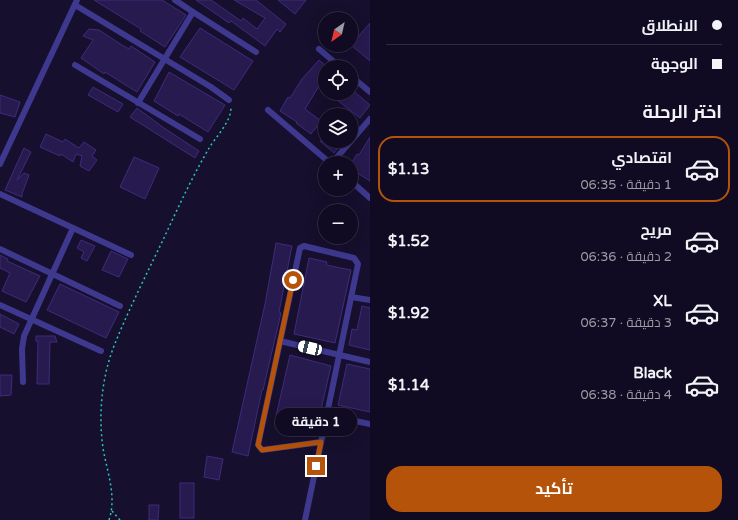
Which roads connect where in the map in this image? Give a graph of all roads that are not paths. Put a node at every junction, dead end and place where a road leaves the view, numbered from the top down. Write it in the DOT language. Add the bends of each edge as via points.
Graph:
graph roads {
  1 [pos="175,0"];
  2 [pos="76,2"];
  3 [pos="194,12"];
  4 [pos="256,52"];
  5 [pos="321,52"];
  6 [pos="164,60"];
  7 [pos="331,60"];
  8 [pos="75,65"];
  9 [pos="358,82"];
  10 [pos="370,92"];
  11 [pos="229,100"];
  12 [pos="138,103"];
  13 [pos="268,110"];
  14 [pos="370,119"];
  15 [pos="200,139"];
  16 [pos="323,156"];
  17 [pos="337,156"];
  18 [pos="0,164"];
  19 [pos="358,187"];
  20 [pos="0,194"];
  21 [pos="370,198"];
  22 [pos="73,228"];
  23 [pos="0,249"];
  24 [pos="131,255"];
  25 [pos="52,274"];
  26 [pos="351,297"];
  27 [pos="370,300"];
  28 [pos="0,305"];
  29 [pos="120,306"];
  30 [pos="32,319"];
  31 [pos="280,341"];
  32 [pos="101,351"];
  33 [pos="339,355"];
  34 [pos="370,362"];
  35 [pos="23,382"];
  36 [pos="327,415"];
  37 [pos="370,424"];
  38 [pos="321,442"];
  39 [pos="305,520"];
  1 -- 3 [label="street"];
  2 -- 6 [label="street"];
  2 -- 18 [label="street"];
  3 -- 4 [label="street"];
  3 -- 6 [label="street"];
  5 -- 7 [label="street"];
  6 -- 11 [label="street"];
  6 -- 12 [label="street"];
  8 -- 12 [label="street"];
  9 -- 10 [label="street"];
  12 -- 15 [label="street"];
  13 -- 16 [label="street"];
  14 -- 17 [label="street"];
  19 -- 21 [label="street"];
  20 -- 22 [label="street"];
  22 -- 24 [label="street"];
  22 -- 25 [label="street"];
  23 -- 25 [label="street"];
  25 -- 29 [label="street"];
  25 -- 30 [label="street"];
  26 -- 27 [label="street"];
  26 -- 31 [label="street" via="358,264 356,259 301,246"];
  26 -- 33 [label="street"];
  28 -- 30 [label="street"];
  30 -- 32 [label="street"];
  30 -- 35 [label="street" via="23,340"];
  31 -- 33 [label="street"];
  31 -- 38 [label="street" via="259,447 262,450"];
  33 -- 34 [label="street"];
  33 -- 36 [label="street"];
  36 -- 37 [label="street"];
  36 -- 38 [label="street"];
  38 -- 39 [label="street"];
}
